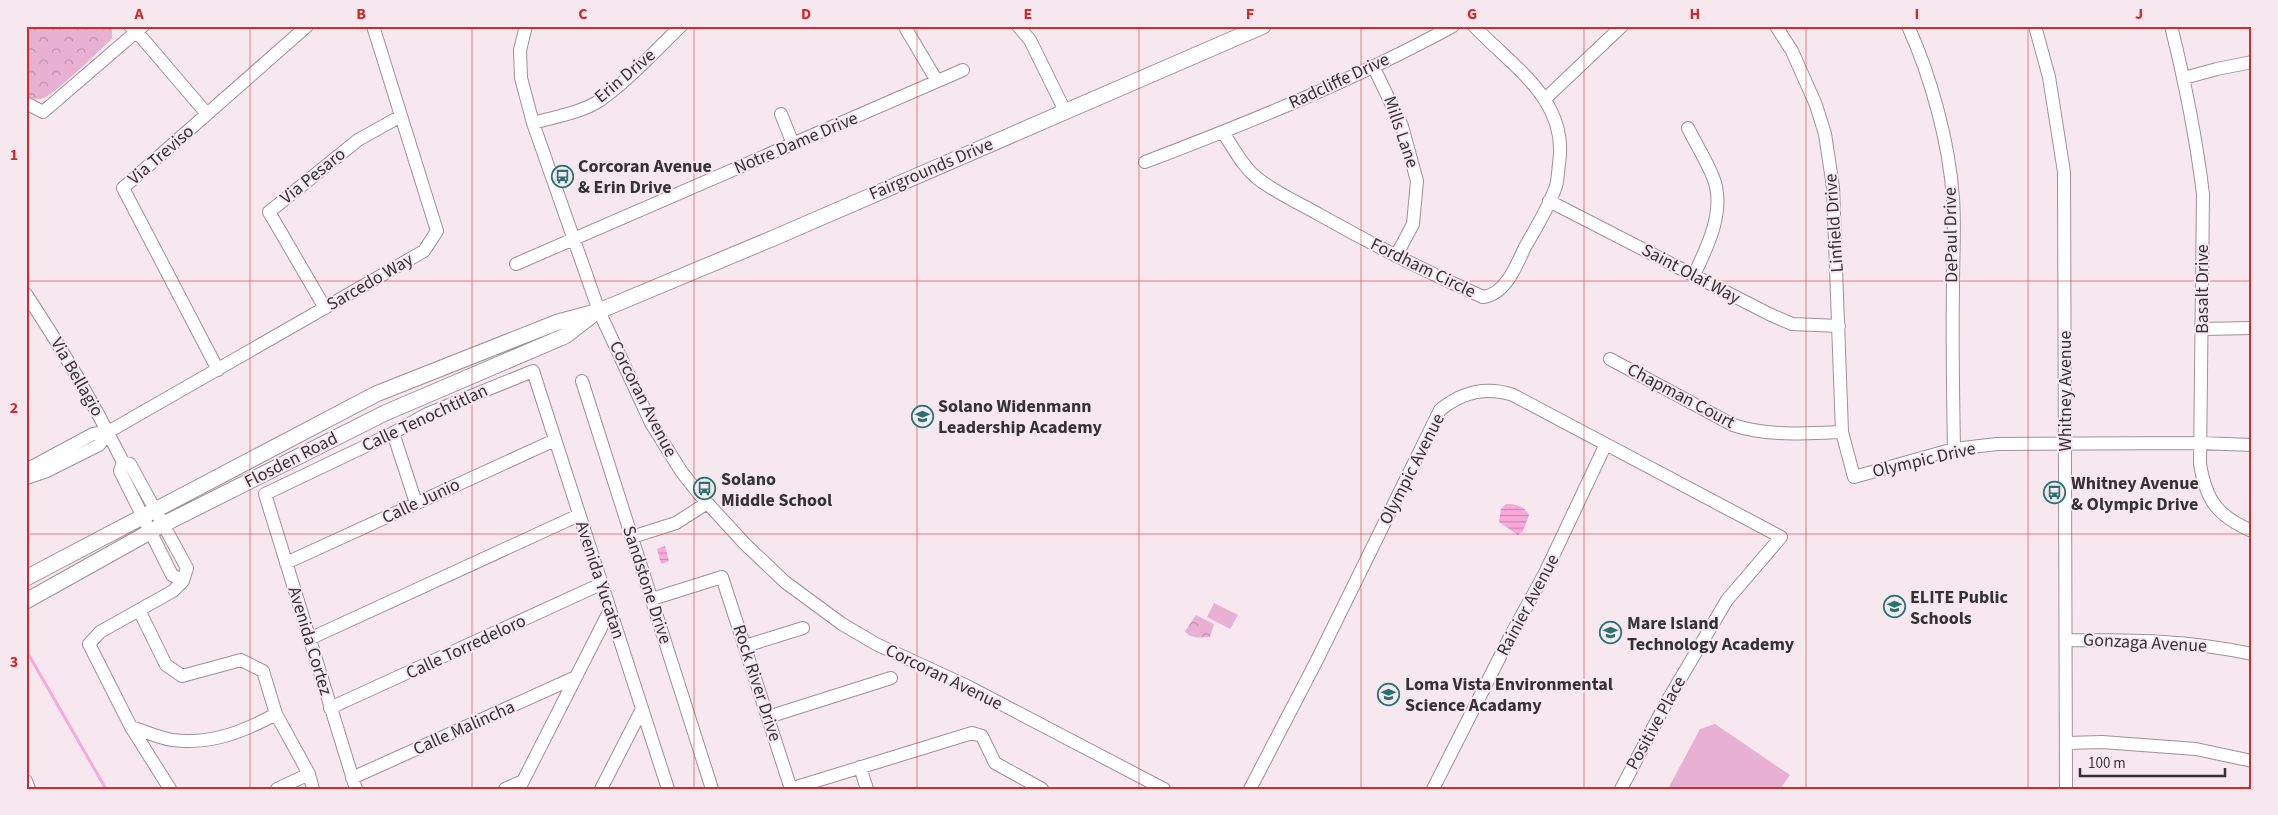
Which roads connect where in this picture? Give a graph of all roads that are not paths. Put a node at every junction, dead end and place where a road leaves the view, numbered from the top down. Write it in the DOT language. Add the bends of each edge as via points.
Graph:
graph roads {
  1 [pos="307,26"];
  2 [pos="373,26"];
  3 [pos="526,26"];
  4 [pos="681,26"];
  5 [pos="1018,26"];
  6 [pos="1263,26"];
  7 [pos="1453,26"];
  8 [pos="1474,26"];
  9 [pos="1622,26"];
  10 [pos="1776,26"];
  11 [pos="1908,26"];
  12 [pos="2035,26"];
  13 [pos="2171,26"];
  14 [pos="137,28"];
  15 [pos="906,30"];
  16 [pos="2252,62"];
  17 [pos="1374,66"];
  18 [pos="963,70"];
  19 [pos="2184,78"];
  20 [pos="937,81"];
  21 [pos="1545,99"];
  22 [pos="26,103"];
  23 [pos="1066,111"];
  24 [pos="207,114"];
  25 [pos="781,114"];
  26 [pos="401,116"];
  27 [pos="534,123"];
  28 [pos="1688,128"];
  29 [pos="1223,133"];
  30 [pos="793,144"];
  31 [pos="1145,162"];
  32 [pos="1549,201"];
  33 [pos="573,239"];
  34 [pos="1396,256"];
  35 [pos="516,264"];
  36 [pos="1694,274"];
  37 [pos="26,294"];
  38 [pos="324,308"];
  39 [pos="598,311"];
  40 [pos="558,322"];
  41 [pos="1839,326"];
  42 [pos="2252,328"];
  43 [pos="2202,329"];
  44 [pos="565,336"];
  45 [pos="1610,359"];
  46 [pos="218,370"];
  47 [pos="533,371"];
  48 [pos="582,380"];
  49 [pos="108,432"];
  50 [pos="1842,432"];
  51 [pos="393,433"];
  52 [pos="555,440"];
  53 [pos="2200,443"];
  54 [pos="2065,444"];
  55 [pos="2252,445"];
  56 [pos="1605,446"];
  57 [pos="1954,449"];
  58 [pos="123,462"];
  59 [pos="26,470"];
  60 [pos="26,478"];
  61 [pos="265,494"];
  62 [pos="416,503"];
  63 [pos="707,503"];
  64 [pos="156,510"];
  65 [pos="579,515"];
  66 [pos="142,518"];
  67 [pos="164,524"];
  68 [pos="2252,531"];
  69 [pos="150,532"];
  70 [pos="632,537"];
  71 [pos="1781,537"];
  72 [pos="286,563"];
  73 [pos="26,578"];
  74 [pos="183,580"];
  75 [pos="601,584"];
  76 [pos="652,599"];
  77 [pos="26,601"];
  78 [pos="139,610"];
  79 [pos="609,612"];
  80 [pos="803,628"];
  81 [pos="309,639"];
  82 [pos="2067,640"];
  83 [pos="745,646"];
  84 [pos="2252,654"];
  85 [pos="576,677"];
  86 [pos="891,678"];
  87 [pos="330,708"];
  88 [pos="642,709"];
  89 [pos="276,714"];
  90 [pos="768,718"];
  91 [pos="131,726"];
  92 [pos="2066,743"];
  93 [pos="2252,761"];
  94 [pos="860,767"];
  95 [pos="309,774"];
  96 [pos="26,781"];
  97 [pos="354,784"];
  98 [pos="521,785"];
  99 [pos="29,789"];
  100 [pos="170,789"];
  101 [pos="277,789"];
  102 [pos="313,789"];
  103 [pos="505,789"];
  104 [pos="601,789"];
  105 [pos="668,789"];
  106 [pos="712,789"];
  107 [pos="791,789"];
  108 [pos="867,789"];
  109 [pos="1042,789"];
  110 [pos="1164,789"];
  111 [pos="1250,789"];
  112 [pos="1433,789"];
  113 [pos="1621,789"];
  114 [pos="2066,789"];
  1 -- 24 [label="street, Via Treviso"];
  2 -- 26 [label="street, Sarcedo Way"];
  3 -- 27 [label="street, Corcoran Avenue" via="520,67"];
  4 -- 27 [label="street, Erin Drive" via="598,101"];
  5 -- 23 [label="street" via="1030,40"];
  6 -- 23 [label="main road, Fairgrounds Drive"];
  7 -- 17 [label="street, Radcliffe Drive"];
  8 -- 21 [label="street, Fordham Circle"];
  9 -- 21 [label="street"];
  10 -- 41 [label="street, Linfield Drive" via="1792,51 1825,134 1833,187"];
  11 -- 57 [label="street, DePaul Drive" via="1933,93 1953,198"];
  12 -- 54 [label="street, Whitney Avenue" via="2049,77 2064,172"];
  13 -- 19 [label="street, Basalt Drive"];
  14 -- 22 [label="street" via="43,112"];
  14 -- 24 [label="street"];
  15 -- 20 [label="street"];
  16 -- 19 [label="street"];
  17 -- 29 [label="street, Radcliffe Drive"];
  17 -- 34 [label="street, Mills Lane" via="1402,126 1417,181 1414,224"];
  18 -- 20 [label="street, Notre Dame Drive"];
  19 -- 43 [label="street, Basalt Drive" via="2203,194"];
  20 -- 30 [label="street, Notre Dame Drive"];
  21 -- 32 [label="street, Fordham Circle" via="1558,126 1562,150 1556,185"];
  23 -- 39 [label="main road, Fairgrounds Drive"];
  24 -- 46 [label="street, Via Treviso" via="123,188"];
  25 -- 30 [label="street"];
  26 -- 38 [label="street, Sarcedo Way" via="437,231 424,251"];
  26 -- 38 [label="street, Via Pesaro" via="358,140 269,212"];
  27 -- 33 [label="street, Corcoran Avenue"];
  28 -- 36 [label="street" via="1714,179 1718,199 1708,246"];
  29 -- 31 [label="street, Radcliffe Drive"];
  29 -- 34 [label="street, Fordham Circle" via="1243,164 1258,178"];
  30 -- 33 [label="street, Notre Dame Drive"];
  32 -- 34 [label="street, Fordham Circle" via="1510,277 1489,296 1483,297"];
  32 -- 36 [label="street, Saint Olaf Way"];
  33 -- 35 [label="street, Notre Dame Drive"];
  33 -- 39 [label="street, Corcoran Avenue"];
  36 -- 41 [label="street, Saint Olaf Way" via="1792,324"];
  37 -- 49 [label="street, Via Bellagio" via="58,342"];
  38 -- 46 [label="street, Sarcedo Way"];
  39 -- 40 [label="main road, Fairgrounds Drive"];
  39 -- 44 [label="main road, Fairgrounds Drive"];
  39 -- 63 [label="street, Corcoran Avenue" via="651,423 680,471"];
  40 -- 64 [label="main road, Flosden Road" via="376,394"];
  41 -- 50 [label="street, Linfield Drive"];
  42 -- 43 [label="street"];
  43 -- 53 [label="street, Basalt Drive"];
  44 -- 67 [label="main road, Flosden Road" via="385,413"];
  45 -- 50 [label="street, Chapman Court" via="1733,426 1770,434"];
  46 -- 49 [label="street, Sarcedo Way"];
  47 -- 51 [label="street, Calle Tenochtitlan" via="427,414"];
  47 -- 52 [label="street, Avenida Yucatan"];
  48 -- 70 [label="street, Sandstone Drive"];
  49 -- 58 [label="street, Via Bellagio"];
  49 -- 59 [label="street, Sarcedo Way" via="93,434"];
  49 -- 60 [label="street, Sarcedo Way" via="99,445"];
  50 -- 57 [label="street, Olympic Drive" via="1854,477"];
  51 -- 61 [label="street, Calle Tenochtitlan"];
  51 -- 62 [label="street"];
  52 -- 62 [label="street, Calle Junio"];
  52 -- 65 [label="street, Avenida Yucatan"];
  53 -- 54 [label="street, Olympic Drive"];
  53 -- 55 [label="street, Olympic Drive"];
  53 -- 68 [label="street, Basalt Drive" via="2204,486 2214,506 2232,522"];
  54 -- 57 [label="street, Olympic Drive" via="1997,444"];
  54 -- 82 [label="street, Whitney Avenue"];
  56 -- 71 [label="street, Olympic Avenue"];
  56 -- 111 [label="street, Olympic Avenue" via="1513,395 1497,390 1464,396 1440,410"];
  56 -- 112 [label="street, Rainier Avenue" via="1545,573"];
  58 -- 64 [label="street, Via Bellagio" via="130,464"];
  58 -- 66 [label="street, Via Bellagio" via="120,470"];
  61 -- 72 [label="street, Avenida Cortez"];
  62 -- 72 [label="street, Calle Junio"];
  63 -- 70 [label="street" via="676,523"];
  63 -- 110 [label="street, Corcoran Avenue" via="785,582 842,624"];
  64 -- 66 [label="main road, Flosden Road"];
  64 -- 67 [label="street, Via Bellagio"];
  65 -- 75 [label="street, Avenida Yucatan"];
  65 -- 81 [label="street"];
  66 -- 69 [label="street, Via Bellagio"];
  66 -- 73 [label="main road, Flosden Road"];
  67 -- 69 [label="main road, Flosden Road"];
  67 -- 74 [label="street, Via Bellagio" via="187,568"];
  69 -- 74 [label="street, Via Bellagio" via="172,575"];
  69 -- 77 [label="main road, Flosden Road"];
  70 -- 76 [label="street, Sandstone Drive"];
  71 -- 113 [label="street, Positive Place" via="1727,600 1666,703"];
  72 -- 81 [label="street, Avenida Cortez"];
  74 -- 78 [label="street" via="173,591"];
  75 -- 79 [label="street, Avenida Yucatan"];
  75 -- 87 [label="street, Calle Torredeloro"];
  76 -- 83 [label="street, Rock River Drive" via="722,577"];
  76 -- 106 [label="street, Sandstone Drive"];
  78 -- 89 [label="street" via="166,665 182,676 241,660 263,671"];
  78 -- 91 [label="street" via="100,632 89,644"];
  79 -- 85 [label="street"];
  79 -- 88 [label="street, Avenida Yucatan"];
  80 -- 83 [label="street"];
  81 -- 87 [label="street, Avenida Cortez"];
  82 -- 84 [label="street, Gonzaga Avenue" via="2168,641"];
  82 -- 92 [label="street, Whitney Avenue"];
  83 -- 90 [label="street, Rock River Drive"];
  85 -- 97 [label="street, Calle Malincha"];
  85 -- 98 [label="street"];
  86 -- 90 [label="street"];
  87 -- 97 [label="street, Avenida Cortez"];
  88 -- 104 [label="street"];
  88 -- 105 [label="street, Avenida Yucatan"];
  89 -- 91 [label="street" via="248,729 212,740 171,740"];
  89 -- 95 [label="street"];
  90 -- 107 [label="street, Rock River Drive"];
  91 -- 100 [label="street"];
  92 -- 93 [label="street" via="2102,742 2196,749"];
  92 -- 114 [label="street, Whitney Avenue"];
  94 -- 107 [label="street"];
  94 -- 108 [label="street"];
  94 -- 109 [label="street" via="972,733 982,736 995,763"];
  95 -- 101 [label="street"];
  95 -- 102 [label="street"];
  96 -- 99 [label="street"];
  98 -- 103 [label="street"];
}
